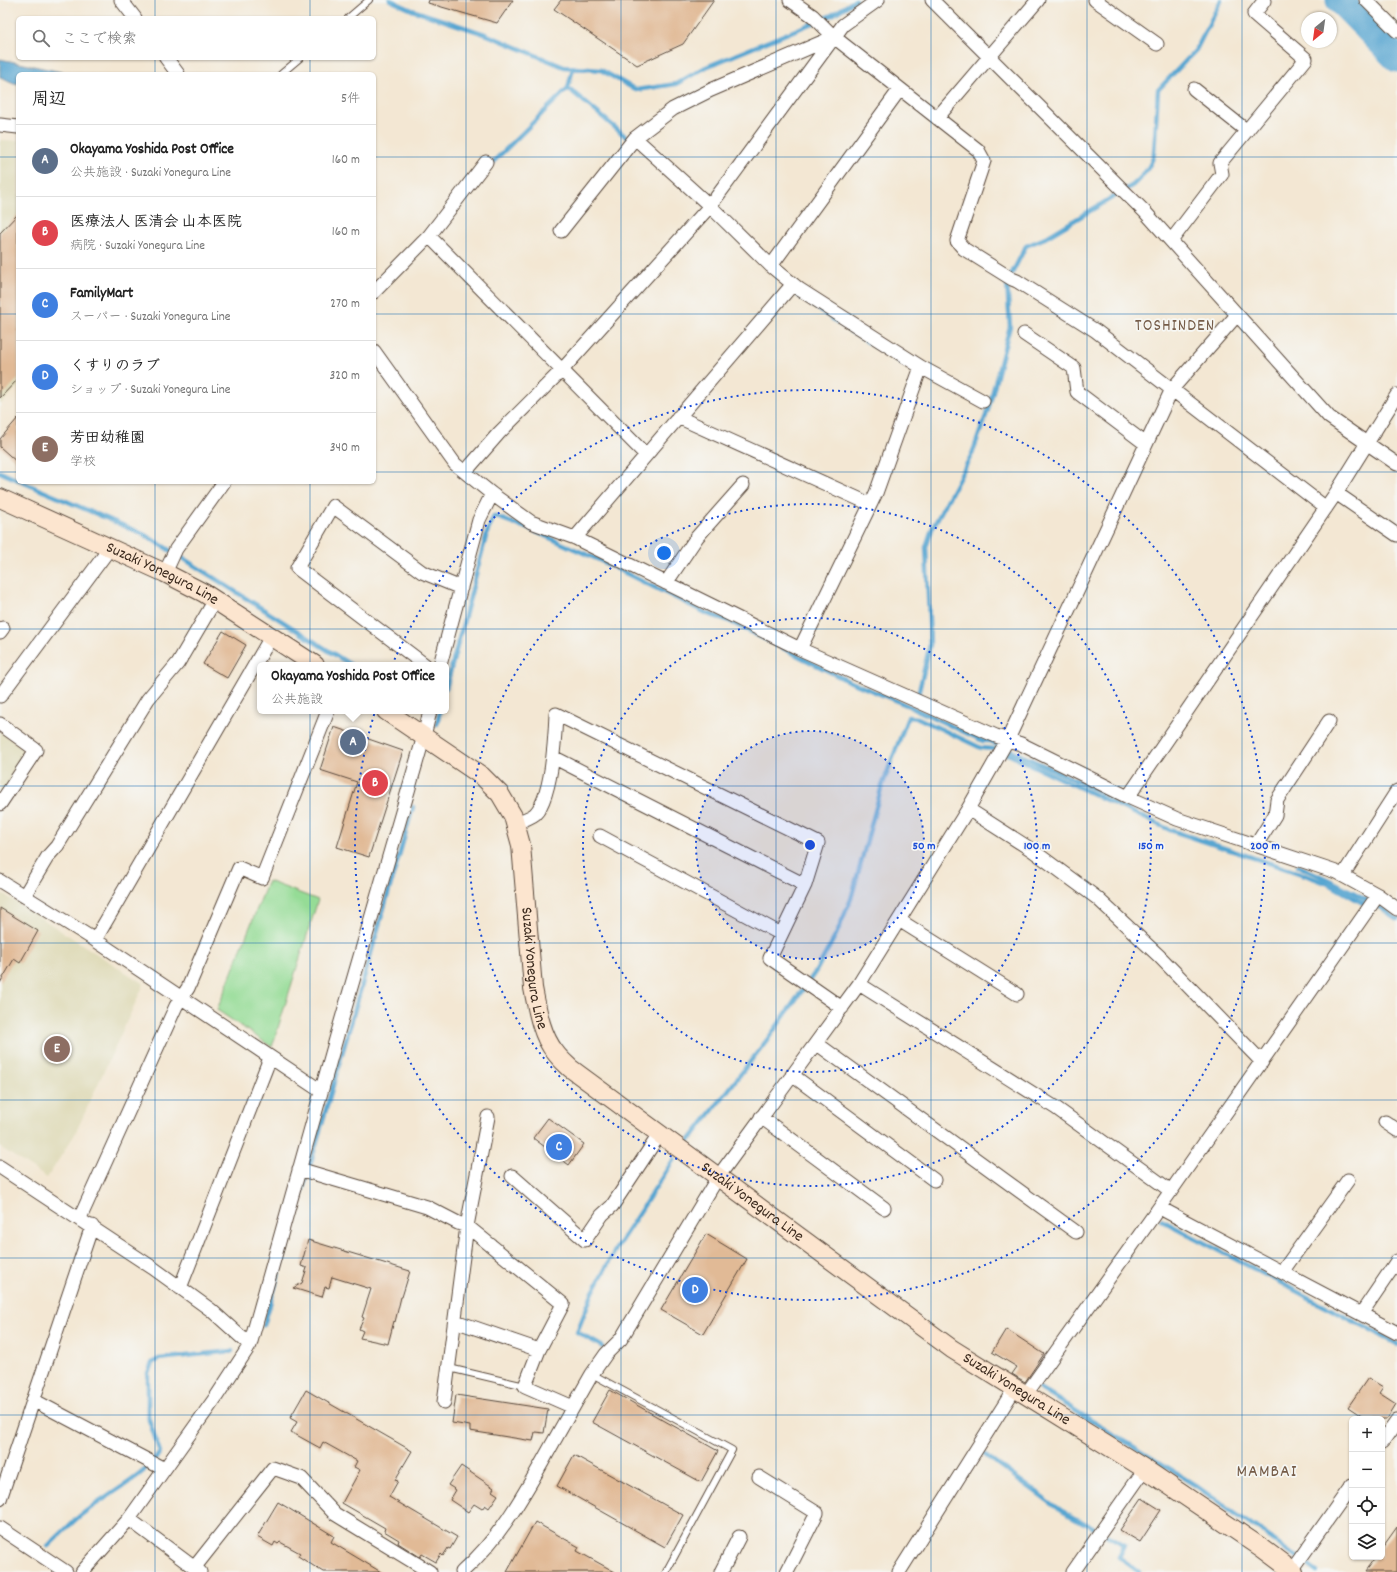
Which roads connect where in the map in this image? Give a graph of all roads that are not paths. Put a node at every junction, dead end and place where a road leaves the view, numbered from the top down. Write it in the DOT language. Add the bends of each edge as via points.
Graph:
graph roads {
  1 [pos="122,0"];
  2 [pos="369,0"];
  3 [pos="790,0"];
  4 [pos="878,0"];
  5 [pos="932,0"];
  6 [pos="1038,0"];
  7 [pos="1095,0"];
  8 [pos="1366,0"];
  9 [pos="1264,1"];
  10 [pos="134,16"];
  11 [pos="350,16"];
  12 [pos="1397,31"];
  13 [pos="834,37"];
  14 [pos="1157,44"];
  15 [pos="989,56"];
  16 [pos="168,60"];
  17 [pos="298,60"];
  18 [pos="176,72"];
  19 [pos="284,72"];
  20 [pos="1194,88"];
  21 [pos="900,89"];
  22 [pos="937,118"];
  23 [pos="0,125"];
  24 [pos="16,127"];
  25 [pos="1246,131"];
  26 [pos="633,141"];
  27 [pos="486,162"];
  28 [pos="708,209"];
  29 [pos="561,231"];
  30 [pos="428,236"];
  31 [pos="1170,241"];
  32 [pos="771,266"];
  33 [pos="790,287"];
  34 [pos="376,290"];
  35 [pos="1237,315"];
  36 [pos="1024,334"];
  37 [pos="376,354"];
  38 [pos="562,370"];
  39 [pos="919,371"];
  40 [pos="1172,389"];
  41 [pos="1397,395"];
  42 [pos="983,401"];
  43 [pos="678,417"];
  44 [pos="1146,444"];
  45 [pos="1366,444"];
  46 [pos="646,455"];
  47 [pos="1397,464"];
  48 [pos="465,472"];
  49 [pos="223,484"];
  50 [pos="743,485"];
  51 [pos="1336,493"];
  52 [pos="492,494"];
  53 [pos="0,498"];
  54 [pos="870,504"];
  55 [pos="1326,508"];
  56 [pos="1397,535"];
  57 [pos="575,538"];
  58 [pos="110,548"];
  59 [pos="166,573"];
  60 [pos="666,583"];
  61 [pos="461,588"];
  62 [pos="215,600"];
  63 [pos="271,637"];
  64 [pos="800,650"];
  65 [pos="310,662"];
  66 [pos="421,662"];
  67 [pos="441,662"];
  68 [pos="0,696"];
  69 [pos="327,714"];
  70 [pos="397,714"];
  71 [pos="1329,721"];
  72 [pos="427,722"];
  73 [pos="0,724"];
  74 [pos="1005,745"];
  75 [pos="553,757"];
  76 [pos="1397,791"];
  77 [pos="1128,797"];
  78 [pos="0,804"];
  79 [pos="968,809"];
  80 [pos="515,823"];
  81 [pos="600,836"];
  82 [pos="1256,845"];
  83 [pos="1343,875"];
  84 [pos="0,881"];
  85 [pos="805,885"];
  86 [pos="24,896"];
  87 [pos="1374,902"];
  88 [pos="1397,908"];
  89 [pos="899,920"];
  90 [pos="781,934"];
  91 [pos="95,940"];
  92 [pos="859,984"];
  93 [pos="1017,994"];
  94 [pos="181,998"];
  95 [pos="842,1008"];
  96 [pos="816,1043"];
  97 [pos="270,1058"];
  98 [pos="1262,1062"];
  99 [pos="792,1075"];
  100 [pos="321,1091"];
  101 [pos="488,1117"];
  102 [pos="761,1117"];
  103 [pos="1385,1122"];
  104 [pos="1397,1130"];
  105 [pos="659,1135"];
  106 [pos="0,1166"];
  107 [pos="305,1171"];
  108 [pos="512,1176"];
  109 [pos="718,1177"];
  110 [pos="934,1180"];
  111 [pos="1348,1180"];
  112 [pos="1171,1191"];
  113 [pos="884,1208"];
  114 [pos="1160,1208"];
  115 [pos="80,1218"];
  116 [pos="92,1226"];
  117 [pos="467,1226"];
  118 [pos="1076,1232"];
  119 [pos="1397,1261"];
  120 [pos="1282,1272"];
  121 [pos="180,1288"];
  122 [pos="1361,1314"];
  123 [pos="454,1321"];
  124 [pos="1397,1333"];
  125 [pos="250,1345"];
  126 [pos="539,1350"];
  127 [pos="448,1368"];
  128 [pos="592,1374"];
  129 [pos="525,1386"];
  130 [pos="1020,1391"];
  131 [pos="33,1400"];
  132 [pos="444,1402"];
  133 [pos="573,1407"];
  134 [pos="1397,1421"];
  135 [pos="1385,1438"];
  136 [pos="157,1465"];
  137 [pos="1145,1469"];
  138 [pos="759,1477"];
  139 [pos="1350,1488"];
  140 [pos="0,1499"];
  141 [pos="129,1518"];
  142 [pos="0,1528"];
  143 [pos="739,1537"];
  144 [pos="1291,1567"];
  145 [pos="197,1570"];
  146 [pos="66,1572"];
  147 [pos="82,1572"];
  148 [pos="430,1572"];
  149 [pos="462,1572"];
  150 [pos="666,1572"];
  151 [pos="721,1572"];
  152 [pos="787,1572"];
  153 [pos="899,1572"];
  154 [pos="1073,1572"];
  1 -- 10 [label="street"];
  2 -- 11 [label="lane"];
  3 -- 13 [label="street"];
  4 -- 13 [label="street" via="843,25"];
  5 -- 15 [label="street"];
  6 -- 15 [label="street"];
  7 -- 14 [label="street"];
  8 -- 12 [label="street"];
  9 -- 25 [label="street" via="1254,14 1306,59"];
  13 -- 21 [label="street"];
  13 -- 26 [label="street" via="673,109"];
  13 -- 28 [label="street"];
  15 -- 22 [label="street"];
  15 -- 31 [label="street" via="1124,191"];
  16 -- 18 [label="street"];
  17 -- 19 [label="lane"];
  20 -- 25 [label="street"];
  21 -- 22 [label="street"];
  21 -- 32 [label="street"];
  22 -- 40 [label="street" via="978,150 984,160 957,241 964,249 1096,331"];
  23 -- 24 [label="street"];
  25 -- 31 [label="street" via="1220,163 1222,174"];
  26 -- 28 [label="street"];
  26 -- 29 [label="street"];
  27 -- 30 [label="street"];
  28 -- 32 [label="street"];
  28 -- 38 [label="street"];
  30 -- 34 [label="street"];
  30 -- 38 [label="street"];
  31 -- 35 [label="street"];
  32 -- 33 [label="street"];
  33 -- 39 [label="street"];
  33 -- 43 [label="street"];
  35 -- 40 [label="street"];
  35 -- 45 [label="street" via="1329,417"];
  36 -- 44 [label="street" via="1074,368 1077,392"];
  37 -- 48 [label="street" via="455,464"];
  38 -- 46 [label="street"];
  38 -- 48 [label="street" via="499,433"];
  39 -- 42 [label="street"];
  39 -- 54 [label="street"];
  40 -- 44 [label="street"];
  40 -- 55 [label="street"];
  41 -- 45 [label="street"];
  43 -- 46 [label="street"];
  43 -- 54 [label="street"];
  44 -- 74 [label="street"];
  45 -- 47 [label="street"];
  45 -- 51 [label="street"];
  46 -- 57 [label="street"];
  48 -- 52 [label="street"];
  49 -- 59 [label="street" via="174,552"];
  50 -- 60 [label="street" via="697,537"];
  51 -- 55 [label="street"];
  51 -- 56 [label="street"];
  52 -- 57 [label="street" via="531,522"];
  52 -- 61 [label="street" via="479,520"];
  53 -- 58 [label="main road, Suzaki Yonegura Line"];
  54 -- 64 [label="street"];
  55 -- 77 [label="street"];
  57 -- 60 [label="street"];
  58 -- 59 [label="main road, Suzaki Yonegura Line"];
  58 -- 68 [label="street"];
  59 -- 62 [label="main road, Suzaki Yonegura Line"];
  60 -- 64 [label="street"];
  61 -- 66 [label="street" via="422,572 333,506 296,568"];
  61 -- 67 [label="street"];
  62 -- 63 [label="main road, Suzaki Yonegura Line"];
  62 -- 86 [label="street" via="178,663 148,699"];
  63 -- 65 [label="main road, Suzaki Yonegura Line"];
  63 -- 91 [label="street"];
  64 -- 74 [label="street" via="996,736"];
  69 -- 94 [label="street" via="262,878 239,868 188,988"];
  70 -- 72 [label="main road, Suzaki Yonegura Line"];
  71 -- 82 [label="street" via="1277,800 1275,815"];
  72 -- 80 [label="main road, Suzaki Yonegura Line" via="500,794"];
  72 -- 100 [label="street"];
  73 -- 78 [label="street" via="36,750"];
  74 -- 77 [label="street" via="1021,744"];
  74 -- 79 [label="street"];
  75 -- 80 [label="street" via="543,799 535,814"];
  75 -- 85 [label="street"];
  75 -- 85 [label="street" via="556,714 818,843"];
  76 -- 83 [label="street"];
  77 -- 82 [label="street" via="1177,819"];
  79 -- 89 [label="street"];
  79 -- 98 [label="street" via="1032,850 1097,898 1159,956"];
  80 -- 105 [label="main road, Suzaki Yonegura Line" via="521,845 537,1010 554,1052 570,1068"];
  81 -- 90 [label="street"];
  82 -- 83 [label="street"];
  83 -- 87 [label="street"];
  84 -- 86 [label="street"];
  85 -- 90 [label="street"];
  86 -- 91 [label="street"];
  87 -- 88 [label="street"];
  87 -- 98 [label="street"];
  89 -- 92 [label="street"];
  89 -- 93 [label="street"];
  90 -- 95 [label="street" via="770,958"];
  91 -- 94 [label="street"];
  92 -- 95 [label="street"];
  92 -- 112 [label="street" via="1056,1108"];
  94 -- 97 [label="street"];
  94 -- 115 [label="street"];
  95 -- 96 [label="street"];
  96 -- 99 [label="street"];
  96 -- 118 [label="street"];
  97 -- 100 [label="street"];
  97 -- 121 [label="street"];
  98 -- 112 [label="street"];
  99 -- 102 [label="street"];
  99 -- 110 [label="street"];
  100 -- 107 [label="street"];
  101 -- 117 [label="street"];
  102 -- 109 [label="street"];
  102 -- 113 [label="street"];
  103 -- 104 [label="street"];
  105 -- 108 [label="street" via="612,1206 602,1215 585,1240"];
  105 -- 109 [label="main road, Suzaki Yonegura Line"];
  106 -- 115 [label="street"];
  107 -- 117 [label="street" via="426,1207"];
  107 -- 125 [label="street"];
  109 -- 128 [label="street" via="621,1339"];
  109 -- 130 [label="main road, Suzaki Yonegura Line" via="952,1349"];
  111 -- 120 [label="street"];
  112 -- 114 [label="street"];
  114 -- 120 [label="street"];
  114 -- 130 [label="street"];
  115 -- 116 [label="street"];
  116 -- 121 [label="street"];
  116 -- 131 [label="street"];
  117 -- 123 [label="street"];
  117 -- 126 [label="street" via="563,1304"];
  119 -- 122 [label="street"];
  120 -- 122 [label="street"];
  121 -- 125 [label="street" via="211,1310"];
  122 -- 124 [label="street"];
  123 -- 126 [label="street"];
  123 -- 127 [label="street"];
  125 -- 136 [label="street" via="216,1397"];
  126 -- 129 [label="street"];
  127 -- 129 [label="lane"];
  127 -- 132 [label="street"];
  128 -- 133 [label="street"];
  128 -- 150 [label="lane" via="732,1450"];
  129 -- 133 [label="street"];
  130 -- 137 [label="main road, Suzaki Yonegura Line"];
  130 -- 153 [label="street"];
  131 -- 136 [label="street"];
  131 -- 140 [label="street"];
  133 -- 149 [label="street" via="499,1534"];
  134 -- 135 [label="street"];
  136 -- 141 [label="street"];
  137 -- 144 [label="main road, Suzaki Yonegura Line"];
  137 -- 154 [label="street"];
  138 -- 152 [label="street" via="817,1513"];
  139 -- 144 [label="street"];
  141 -- 145 [label="street"];
  141 -- 147 [label="street"];
  142 -- 146 [label="street"];
  143 -- 151 [label="street"];
  145 -- 148 [label="street" via="273,1468 301,1478 335,1514"];
}
